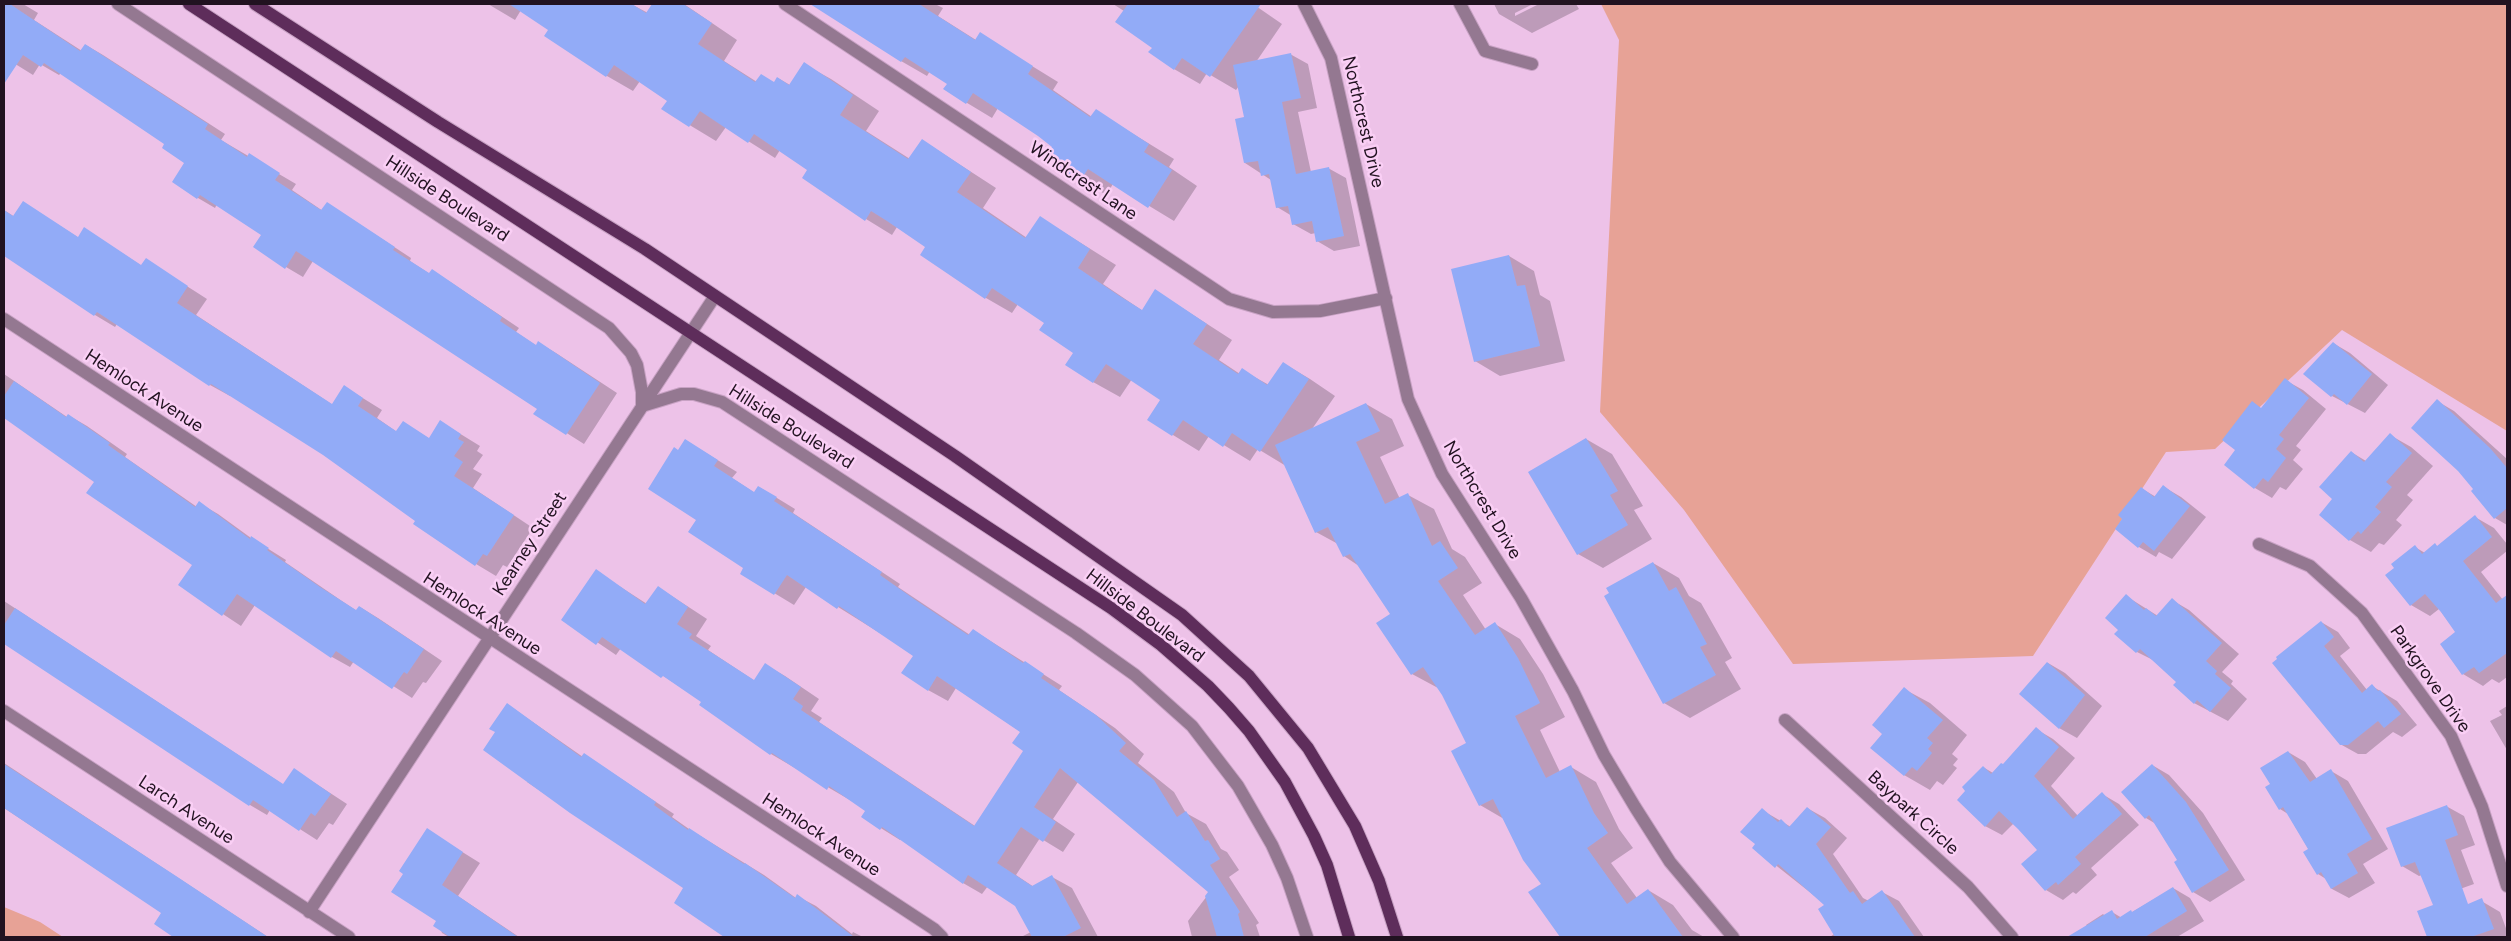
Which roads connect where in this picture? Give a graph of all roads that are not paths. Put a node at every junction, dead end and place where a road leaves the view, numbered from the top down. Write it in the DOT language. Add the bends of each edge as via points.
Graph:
graph roads {
  1 [pos="118,4"];
  2 [pos="189,4"];
  3 [pos="255,4"];
  4 [pos="785,4"];
  5 [pos="1304,4"];
  6 [pos="1460,4"];
  7 [pos="1532,64"];
  8 [pos="715,296"];
  9 [pos="1386,298"];
  10 [pos="4,319"];
  11 [pos="691,333"];
  12 [pos="642,406"];
  13 [pos="2259,544"];
  14 [pos="488,639"];
  15 [pos="4,711"];
  16 [pos="1785,720"];
  17 [pos="2507,886"];
  18 [pos="309,912"];
  19 [pos="349,937"];
  20 [pos="942,937"];
  21 [pos="1307,937"];
  22 [pos="1349,937"];
  23 [pos="1397,937"];
  24 [pos="1733,937"];
  25 [pos="2012,937"];
  1 -- 12 [label="street, Hillside Boulevard" via="610,328 637,365 642,385"];
  2 -- 11 [label="main road, Hillside Boulevard"];
  3 -- 8 [label="main road, Hillside Boulevard"];
  4 -- 9 [label="street, Windcrest Lane" via="1229,299 1273,312 1320,311"];
  5 -- 9 [label="street, Northcrest Drive" via="1331,58"];
  6 -- 7 [label="street" via="1485,52"];
  8 -- 11 [label="street, Kearney Street"];
  8 -- 23 [label="main road, Hillside Boulevard" via="920,432 1157,596 1227,654 1290,723 1324,772 1367,852"];
  9 -- 24 [label="street, Northcrest Drive" via="1408,399 1442,474 1521,598 1635,807 1670,862"];
  10 -- 14 [label="street, Hemlock Avenue"];
  11 -- 12 [label="street, Kearney Street"];
  11 -- 22 [label="main road, Hillside Boulevard" via="1111,608 1208,686 1249,731 1300,808 1327,864"];
  12 -- 14 [label="street, Kearney Street"];
  12 -- 21 [label="street, Hillside Boulevard" via="680,394 694,394 722,402 1076,633 1135,675 1192,726 1238,786 1272,845"];
  13 -- 17 [label="street, Parkgrove Drive" via="2310,566 2362,613 2451,736 2482,808"];
  14 -- 18 [label="street, Kearney Street"];
  14 -- 20 [label="street, Hemlock Avenue"];
  15 -- 18 [label="street, Larch Avenue"];
  16 -- 25 [label="street, Baypark Circle" via="1968,887"];
  18 -- 19 [label="street, Larch Avenue"];
}
